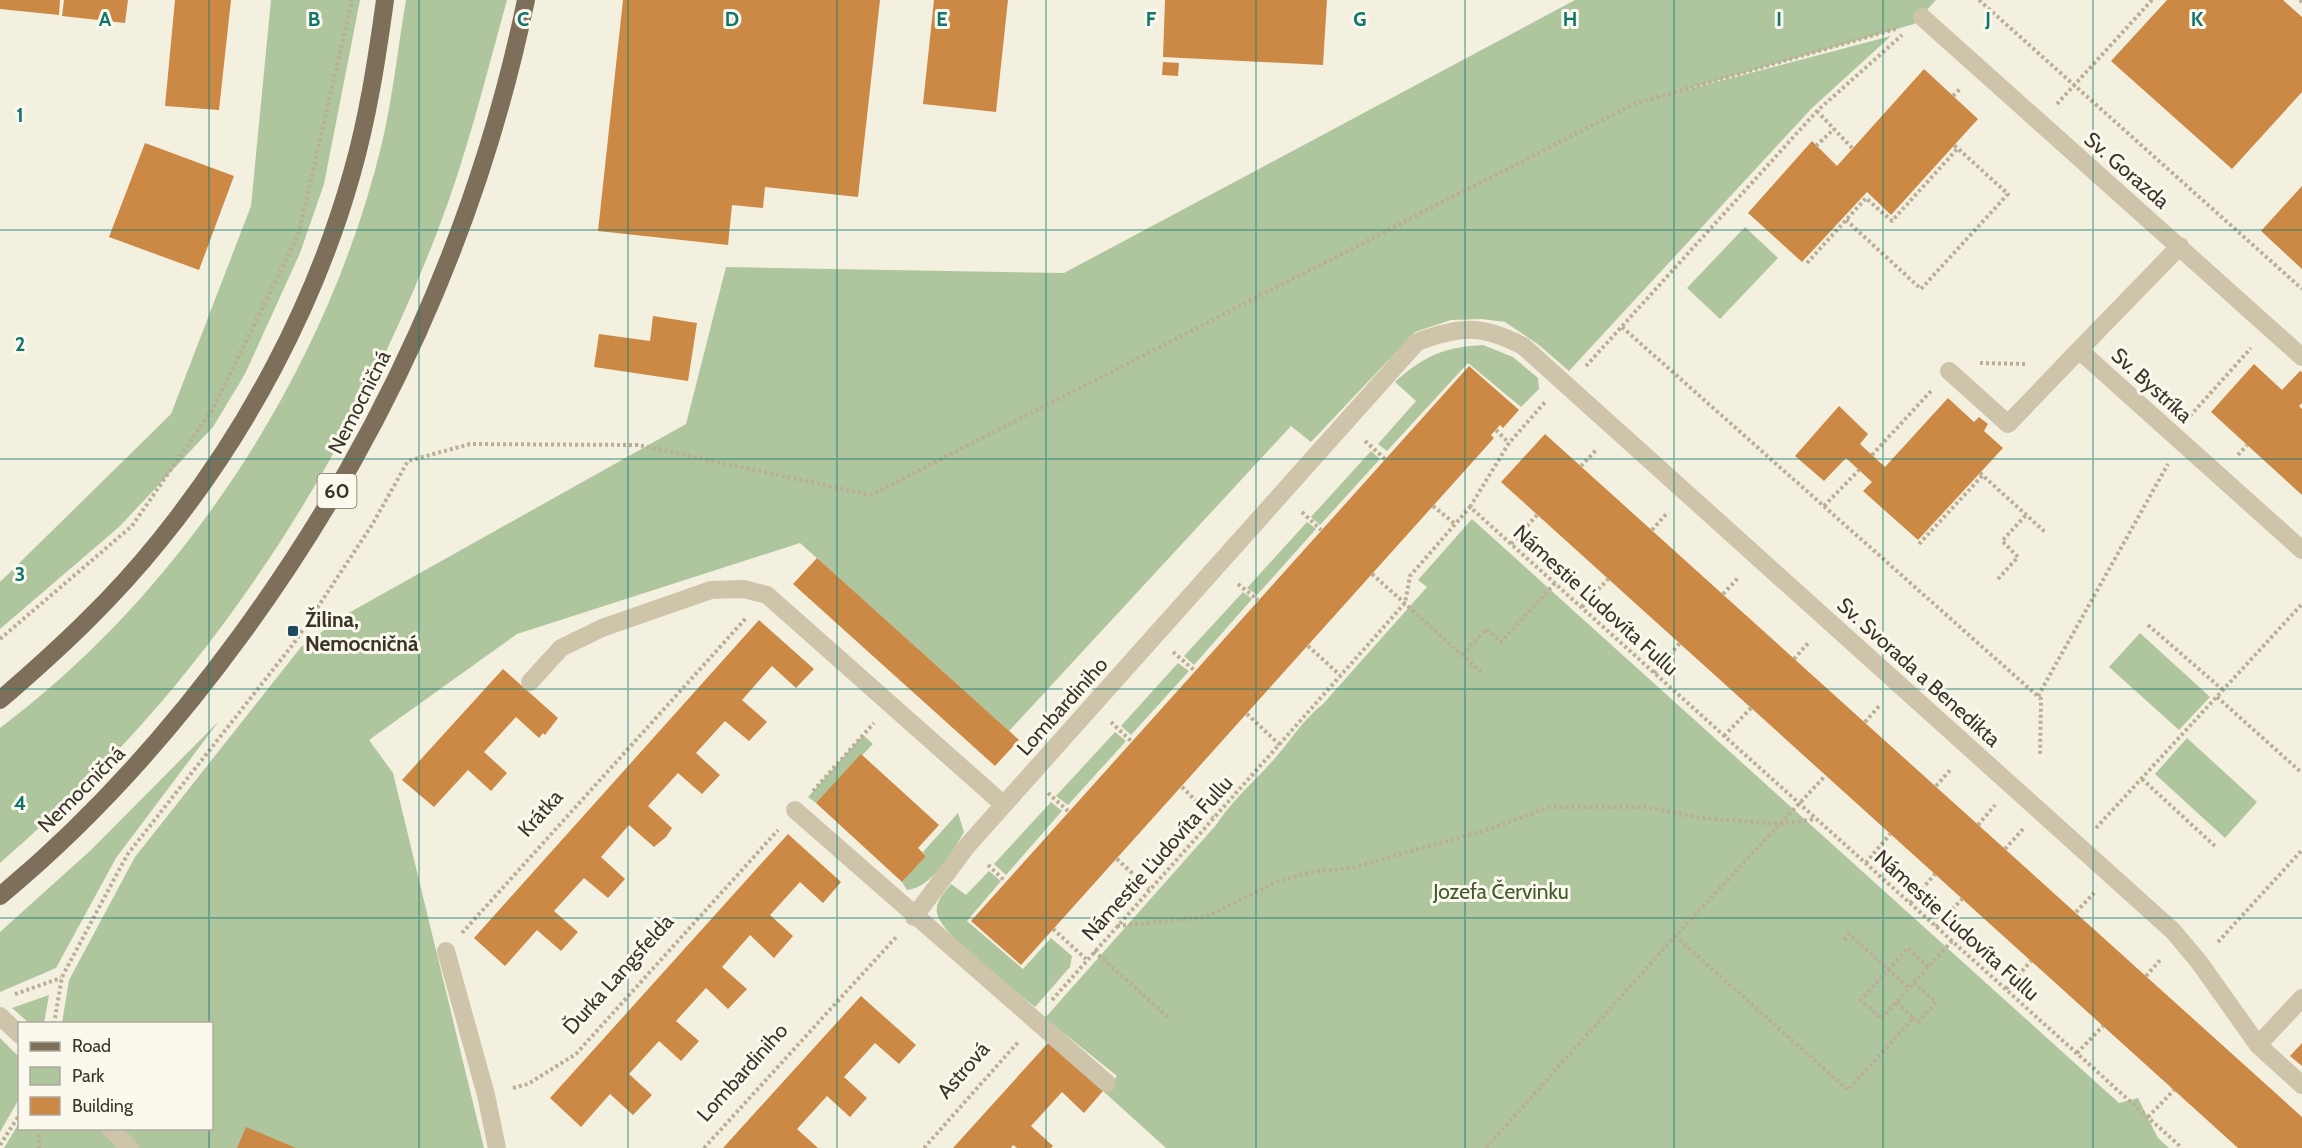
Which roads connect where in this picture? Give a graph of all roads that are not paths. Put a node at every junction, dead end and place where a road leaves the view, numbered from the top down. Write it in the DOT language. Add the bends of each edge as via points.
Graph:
graph roads {
  1 [pos="385,0"];
  2 [pos="526,0"];
  3 [pos="1918,21"];
  4 [pos="2180,246"];
  5 [pos="1475,328"];
  6 [pos="2079,350"];
  7 [pos="2302,357"];
  8 [pos="1949,371"];
  9 [pos="2302,550"];
  10 [pos="530,682"];
  11 [pos="0,700"];
  12 [pos="1004,805"];
  13 [pos="795,810"];
  14 [pos="0,896"];
  15 [pos="914,917"];
  16 [pos="446,951"];
  17 [pos="2302,998"];
  18 [pos="0,1016"];
  19 [pos="18,1033"];
  20 [pos="2258,1046"];
  21 [pos="1107,1083"];
  22 [pos="2302,1085"];
  23 [pos="112,1130"];
  24 [pos="130,1148"];
  25 [pos="497,1148"];
  1 -- 11 [label="main road" via="352,174 322,263 262,388 160,540 61,648"];
  2 -- 14 [label="main road, Nemocničná / 60" via="499,110 452,253 397,380 341,485 277,586 148,753 90,815"];
  3 -- 4 [label="street, Sv. Gorazda"];
  4 -- 6 [label="street, Sv. Bystríka"];
  4 -- 7 [label="street, Sv. Gorazda"];
  5 -- 12 [label="street, Lombardiniho" via="1448,331 1417,342"];
  5 -- 20 [label="street, Sv. Svorada a Benedikta" via="1523,346 2180,938"];
  6 -- 8 [label="street" via="2008,424"];
  6 -- 9 [label="street, Sv. Bystríka"];
  10 -- 12 [label="street" via="561,648 602,628 711,590 744,589 767,595"];
  12 -- 15 [label="street, Lombardiniho" via="967,846"];
  13 -- 15 [label="street"];
  15 -- 21 [label="street"];
  16 -- 25 [label="street"];
  17 -- 20 [label="street"];
  18 -- 19 [label="street"];
  20 -- 22 [label="street, Sv. Svorada a Benedikta"];
  23 -- 24 [label="street"];
}
